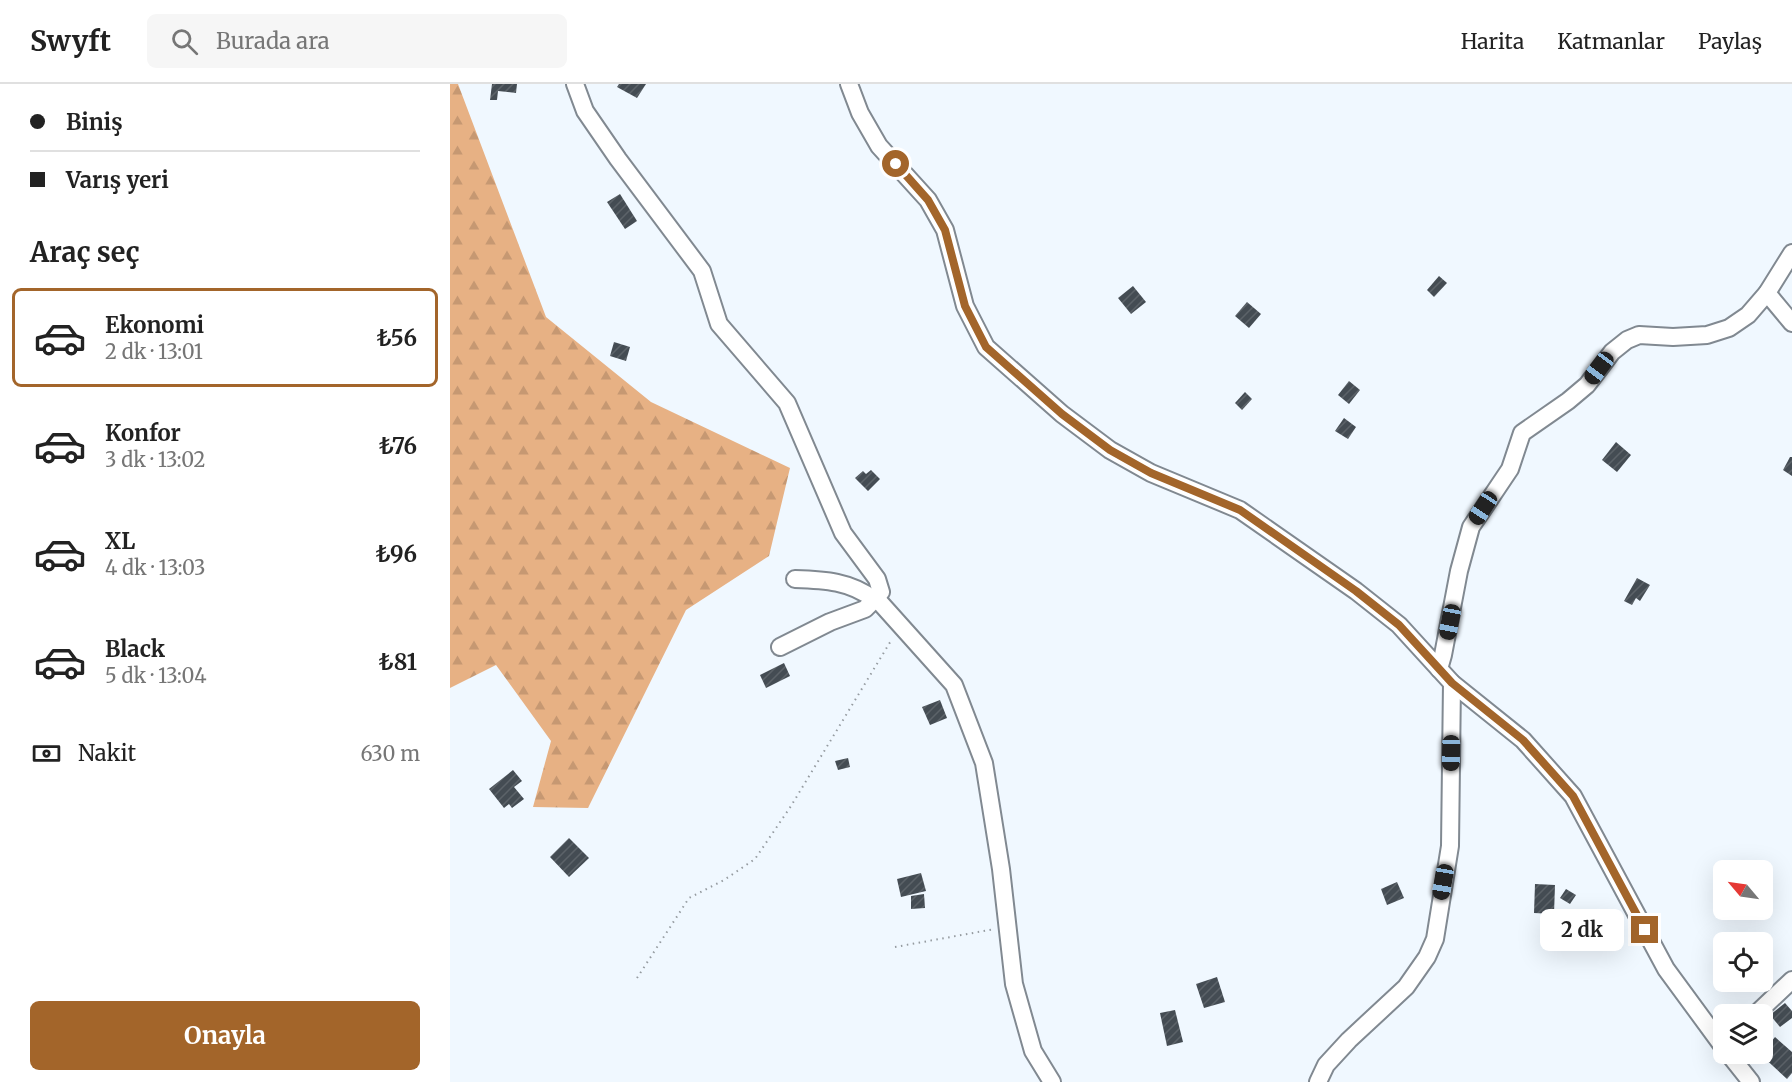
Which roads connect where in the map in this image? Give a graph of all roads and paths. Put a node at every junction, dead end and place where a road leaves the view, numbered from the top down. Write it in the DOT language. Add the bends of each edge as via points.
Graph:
graph roads {
  1 [pos="575,84"];
  2 [pos="849,84"];
  3 [pos="1792,253"];
  4 [pos="1767,293"];
  5 [pos="1792,323"];
  6 [pos="795,579"];
  7 [pos="876,599"];
  8 [pos="900,626"];
  9 [pos="780,647"];
  10 [pos="1439,669"];
  11 [pos="1452,683"];
  12 [pos="1007,927"];
  13 [pos="895,947"];
  14 [pos="637,978"];
  15 [pos="1792,980"];
  16 [pos="1767,1004"];
  17 [pos="1713,1033"];
  18 [pos="1737,1064"];
  19 [pos="1052,1082"];
  20 [pos="1318,1082"];
  21 [pos="1751,1082"];
  1 -- 7 [label="street" via="585,111 702,272 719,324 787,403 843,533 877,579 881,591"];
  2 -- 10 [label="street" via="879,146 928,200 945,230 965,306 986,347 1110,450 1151,473 1240,510 1356,591 1399,625"];
  3 -- 4 [label="street"];
  4 -- 5 [label="street"];
  4 -- 10 [label="street" via="1748,315 1729,328 1673,337 1639,335 1627,340 1612,352 1587,385 1522,433 1510,469 1471,527"];
  6 -- 7 [label="street" via="833,580"];
  7 -- 8 [label="street"];
  7 -- 9 [label="street" via="865,609"];
  8 -- 12 [label="street" via="954,685 984,763"];
  8 -- 14 [label="path" via="755,859 690,898"];
  10 -- 11 [label="street"];
  11 -- 17 [label="street" via="1523,740 1573,796 1666,969"];
  11 -- 20 [label="street" via="1450,846 1435,939 1406,987 1333,1056"];
  12 -- 13 [label="path"];
  12 -- 19 [label="street" via="1014,984 1033,1051"];
  15 -- 16 [label="street"];
  18 -- 21 [label="street"];
}
